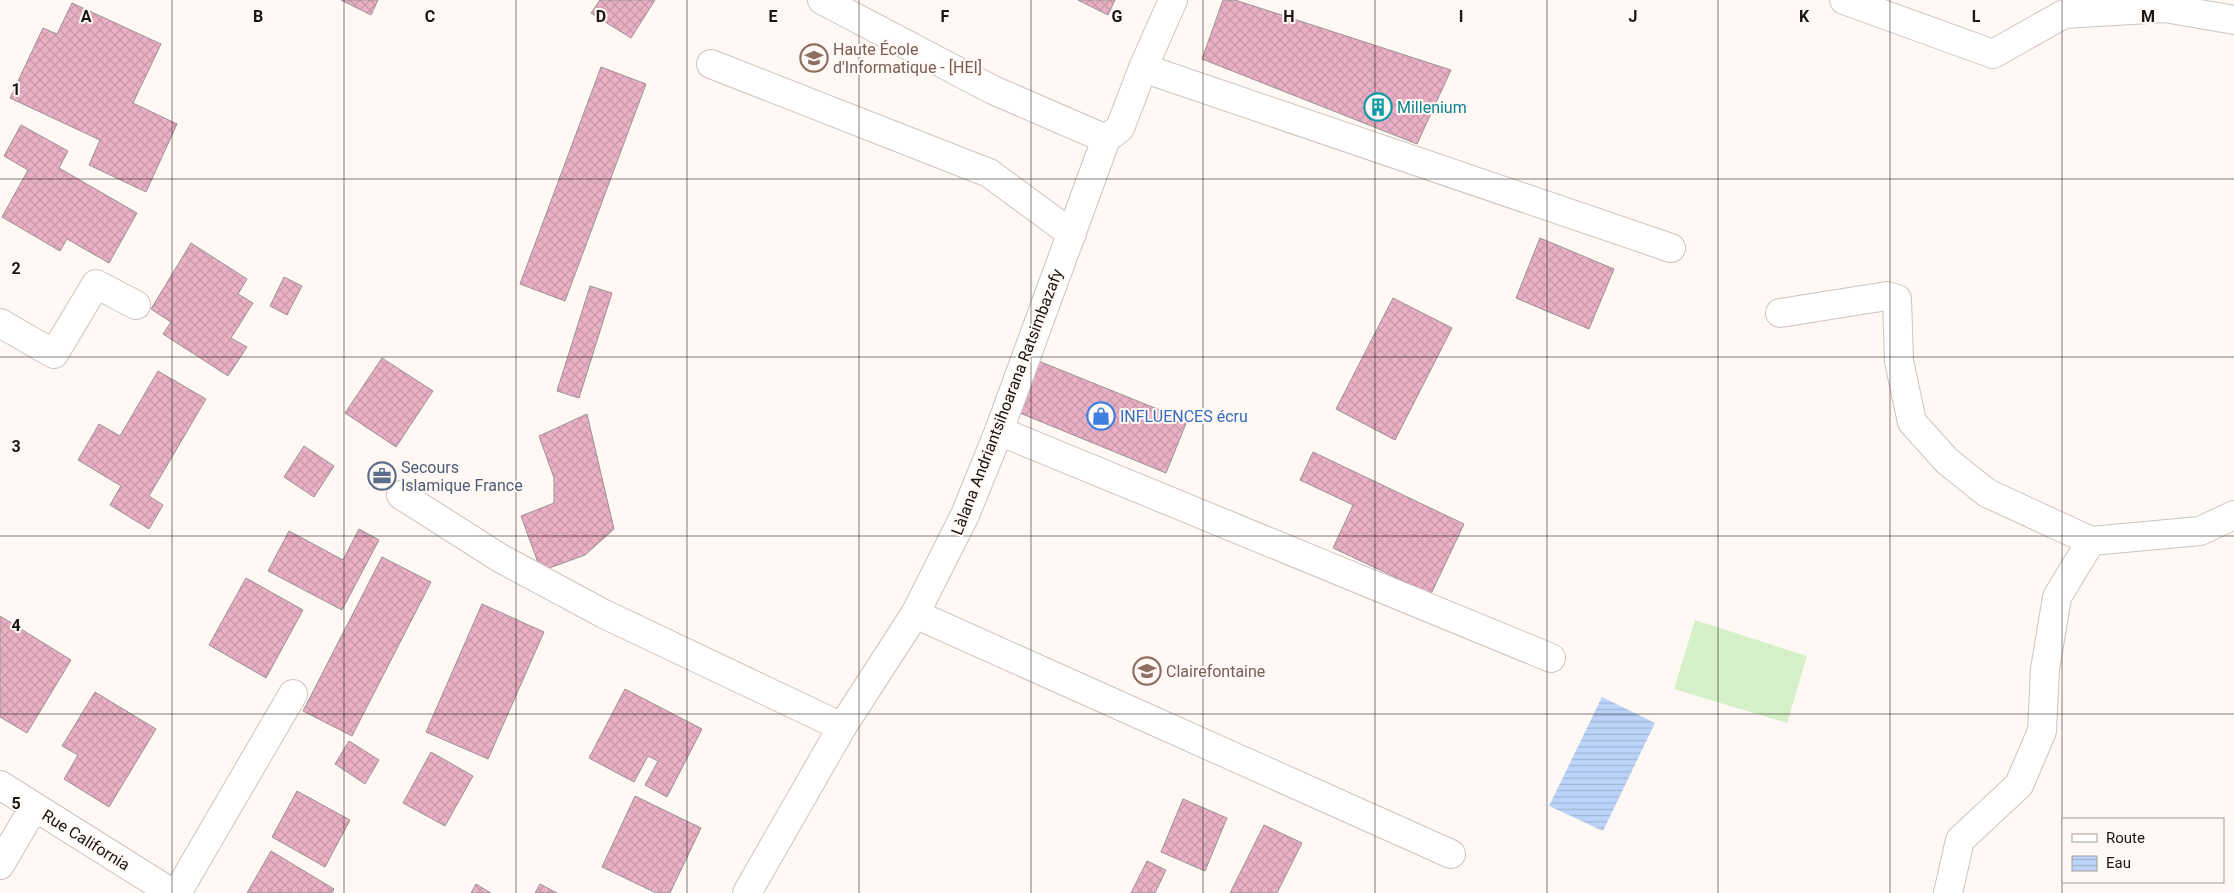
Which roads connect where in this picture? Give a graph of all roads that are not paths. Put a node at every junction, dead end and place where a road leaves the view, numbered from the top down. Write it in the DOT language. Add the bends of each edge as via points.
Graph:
graph roads {
  1 [pos="822,0"];
  2 [pos="1173,0"];
  3 [pos="1844,0"];
  4 [pos="2234,20"];
  5 [pos="710,64"];
  6 [pos="1143,68"];
  7 [pos="1106,139"];
  8 [pos="1072,234"];
  9 [pos="1671,248"];
  10 [pos="136,305"];
  11 [pos="1780,313"];
  12 [pos="0,323"];
  13 [pos="999,431"];
  14 [pos="401,495"];
  15 [pos="2234,515"];
  16 [pos="2091,541"];
  17 [pos="915,614"];
  18 [pos="1551,658"];
  19 [pos="292,694"];
  20 [pos="842,727"];
  21 [pos="0,785"];
  22 [pos="34,807"];
  23 [pos="1451,854"];
  24 [pos="0,865"];
  25 [pos="172,893"];
  26 [pos="177,893"];
  27 [pos="747,893"];
  28 [pos="1948,893"];
  1 -- 7 [label="street" via="994,90"];
  2 -- 6 [label="street, Làlana Andriantsihoarana Ratsimbazafy"];
  3 -- 4 [label="street" via="1993,54 2064,14 2164,8"];
  5 -- 8 [label="street" via="989,173"];
  6 -- 7 [label="street, Làlana Andriantsihoarana Ratsimbazafy" via="1120,128"];
  6 -- 9 [label="street"];
  7 -- 8 [label="street, Làlana Andriantsihoarana Ratsimbazafy"];
  8 -- 13 [label="street, Làlana Andriantsihoarana Ratsimbazafy"];
  10 -- 12 [label="street" via="96,284 54,354"];
  11 -- 16 [label="street" via="1887,296 1897,300 1899,361 1912,422 1947,461 1987,493"];
  13 -- 17 [label="street, Làlana Andriantsihoarana Ratsimbazafy" via="965,515"];
  13 -- 18 [label="street"];
  14 -- 20 [label="street" via="500,558 604,614"];
  15 -- 16 [label="street" via="2200,531"];
  16 -- 28 [label="street" via="2057,597 2045,669 2042,731 2019,785 1960,840"];
  17 -- 20 [label="street, Làlana Andriantsihoarana Ratsimbazafy"];
  17 -- 23 [label="street"];
  19 -- 26 [label="street"];
  20 -- 27 [label="street, Làlana Andriantsihoarana Ratsimbazafy"];
  21 -- 22 [label="street, Rue California"];
  22 -- 24 [label="street"];
  22 -- 25 [label="street, Rue California"];
}
